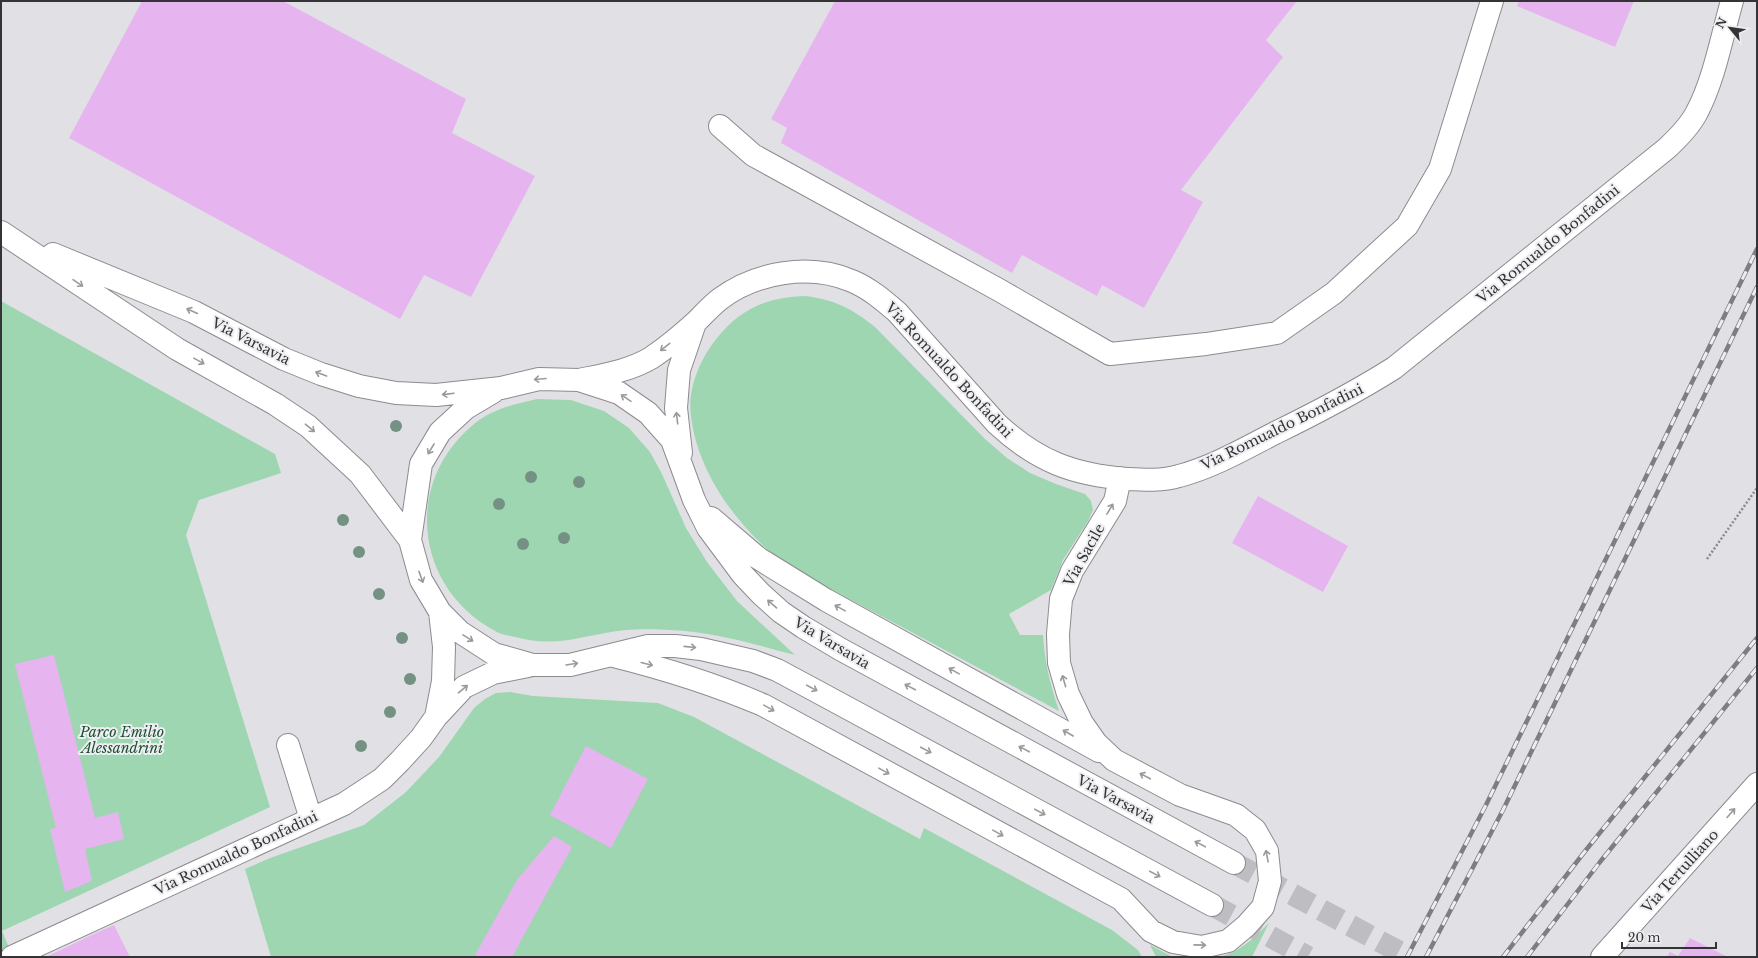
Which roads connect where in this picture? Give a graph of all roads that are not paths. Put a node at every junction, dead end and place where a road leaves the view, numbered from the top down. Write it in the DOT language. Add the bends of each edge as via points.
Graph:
graph roads {
  1 [pos="1492,1"];
  2 [pos="1732,1"];
  3 [pos="720,126"];
  4 [pos="6,234"];
  5 [pos="695,322"];
  6 [pos="579,380"];
  7 [pos="501,388"];
  8 [pos="683,470"];
  9 [pos="1120,478"];
  10 [pos="694,500"];
  11 [pos="410,540"];
  12 [pos="440,612"];
  13 [pos="610,655"];
  14 [pos="533,665"];
  15 [pos="436,717"];
  16 [pos="288,744"];
  17 [pos="1114,760"];
  18 [pos="1757,784"];
  19 [pos="1180,794"];
  20 [pos="311,819"];
  21 [pos="1234,863"];
  22 [pos="1212,905"];
  23 [pos="12,957"];
  24 [pos="1602,957"];
  1 -- 3 [label="street" via="1440,169 1407,226 1334,293 1278,333 1110,354 753,155"];
  2 -- 9 [label="street, Via Romualdo Bonfadini" via="1702,101 1685,130 1666,149 1394,368 1328,407 1213,464 1178,476 1150,480"];
  7 -- 4 [label="street, Via Varsavia, one-way" via="436,396 396,393 359,386 284,359 194,312"];
  4 -- 11 [label="street, Via Varsavia, one-way" via="177,349 275,404 308,426 360,474"];
  5 -- 6 [label="street, Via Romualdo Bonfadini, one-way" via="651,358 616,373"];
  8 -- 5 [label="street, Via Romualdo Bonfadini, one-way" via="676,400 679,370"];
  5 -- 9 [label="street, Via Romualdo Bonfadini" via="719,299 759,278 809,272 852,282 883,300 897,312 997,424 1014,439 1053,463 1098,476"];
  6 -- 7 [label="street, Via Varsavia, one-way" via="539,379"];
  8 -- 6 [label="street, Via Varsavia, one-way" via="672,440 648,413 619,393"];
  7 -- 11 [label="street, Via Varsavia, one-way" via="466,408 440,432 421,464"];
  8 -- 10 [label="street, Via Varsavia"];
  17 -- 9 [label="street, Via Sacile, one-way" via="1096,743 1082,723 1068,694 1059,663 1058,634 1061,599 1072,571 1115,501"];
  17 -- 10 [label="street, one-way" via="790,579 758,558"];
  21 -- 10 [label="street, Via Varsavia, one-way" via="803,627 771,603 743,575 708,528"];
  11 -- 12 [label="street, Via Varsavia, one-way" via="421,580"];
  12 -- 14 [label="street, Via Varsavia, one-way" via="460,632 494,654"];
  12 -- 15 [label="street" via="444,647 443,681"];
  14 -- 13 [label="street, Via Varsavia, one-way" via="570,666"];
  13 -- 19 [label="street, Via Varsavia, one-way" via="687,675 763,705 1120,900 1151,931 1168,940 1202,947 1228,941 1263,907 1270,881 1267,851 1255,830 1236,815"];
  13 -- 22 [label="street, Via Varsavia, one-way" via="648,646 675,646 726,653 777,670"];
  15 -- 14 [label="street, Via Romualdo Bonfadini, one-way" via="464,687 493,673"];
  15 -- 20 [label="street, Via Romualdo Bonfadini" via="421,738 382,779 344,804"];
  16 -- 20 [label="street"];
  19 -- 17 [label="street, Via Sacile, one-way"];
  24 -- 18 [label="street, Via Tertulliano, one-way"];
  20 -- 23 [label="street, Via Romualdo Bonfadini"];
}
